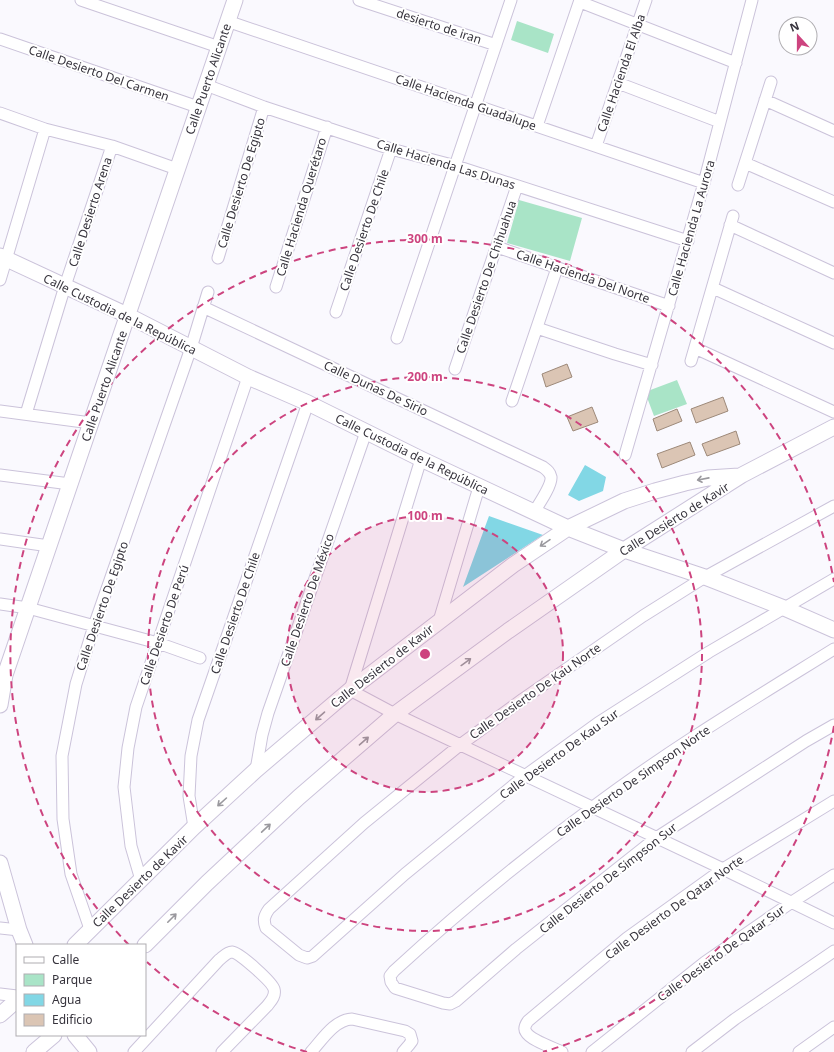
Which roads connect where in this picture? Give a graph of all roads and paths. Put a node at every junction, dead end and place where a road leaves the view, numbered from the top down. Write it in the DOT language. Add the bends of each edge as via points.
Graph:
graph roads {
  1 [pos="81,0"];
  2 [pos="235,0"];
  3 [pos="359,0"];
  4 [pos="510,0"];
  5 [pos="646,0"];
  6 [pos="752,0"];
  7 [pos="580,1"];
  8 [pos="227,21"];
  9 [pos="637,24"];
  10 [pos="0,39"];
  11 [pos="496,45"];
  12 [pos="219,47"];
  13 [pos="736,63"];
  14 [pos="771,82"];
  15 [pos="618,83"];
  16 [pos="206,85"];
  17 [pos="765,100"];
  18 [pos="476,106"];
  19 [pos="198,107"];
  20 [pos="264,107"];
  21 [pos="0,113"];
  22 [pos="720,122"];
  23 [pos="537,126"];
  24 [pos="327,127"];
  25 [pos="45,129"];
  26 [pos="834,131"];
  27 [pos="112,146"];
  28 [pos="596,146"];
  29 [pos="391,149"];
  30 [pos="745,163"];
  31 [pos="456,166"];
  32 [pos="177,169"];
  33 [pos="704,183"];
  34 [pos="738,185"];
  35 [pos="518,186"];
  36 [pos="834,202"];
  37 [pos="688,241"];
  38 [pos="496,247"];
  39 [pos="3,258"];
  40 [pos="218,258"];
  41 [pos="557,268"];
  42 [pos="834,273"];
  43 [pos="0,280"];
  44 [pos="66,286"];
  45 [pos="276,287"];
  46 [pos="713,288"];
  47 [pos="208,292"];
  48 [pos="669,306"];
  49 [pos="204,307"];
  50 [pos="336,312"];
  51 [pos="128,315"];
  52 [pos="537,328"];
  53 [pos="397,338"];
  54 [pos="834,343"];
  55 [pos="191,348"];
  56 [pos="695,348"];
  57 [pos="691,361"];
  58 [pos="652,365"];
  59 [pos="455,369"];
  60 [pos="248,377"];
  61 [pos="512,401"];
  62 [pos="308,403"];
  63 [pos="0,411"];
  64 [pos="834,412"];
  65 [pos="26,414"];
  66 [pos="91,423"];
  67 [pos="834,427"];
  68 [pos="366,432"];
  69 [pos="625,455"];
  70 [pos="421,459"];
  71 [pos="742,475"];
  72 [pos="0,476"];
  73 [pos="70,484"];
  74 [pos="479,487"];
  75 [pos="834,506"];
  76 [pos="534,512"];
  77 [pos="568,528"];
  78 [pos="0,539"];
  79 [pos="50,546"];
  80 [pos="624,550"];
  81 [pos="705,577"];
  82 [pos="834,579"];
  83 [pos="0,604"];
  84 [pos="28,608"];
  85 [pos="784,608"];
  86 [pos="439,621"];
  87 [pos="94,626"];
  88 [pos="834,630"];
  89 [pos="158,643"];
  90 [pos="834,649"];
  91 [pos="200,658"];
  92 [pos="3,674"];
  93 [pos="350,690"];
  94 [pos="0,705"];
  95 [pos="395,714"];
  96 [pos="834,725"];
  97 [pos="460,745"];
  98 [pos="256,770"];
  99 [pos="526,775"];
  100 [pos="834,800"];
  101 [pos="593,807"];
  102 [pos="194,827"];
  103 [pos="656,838"];
  104 [pos="0,863"];
  105 [pos="723,869"];
  106 [pos="834,875"];
  107 [pos="141,880"];
  108 [pos="792,902"];
  109 [pos="834,924"];
  110 [pos="0,928"];
  111 [pos="90,929"];
  112 [pos="19,930"];
  113 [pos="25,944"];
  114 [pos="76,944"];
  115 [pos="146,944"];
  116 [pos="834,951"];
  117 [pos="307,958"];
  118 [pos="390,976"];
  119 [pos="0,994"];
  120 [pos="16,996"];
  121 [pos="16,1001"];
  122 [pos="0,1014"];
  123 [pos="834,1027"];
  124 [pos="53,1036"];
  125 [pos="76,1036"];
  126 [pos="34,1052"];
  127 [pos="89,1052"];
  128 [pos="134,1052"];
  129 [pos="222,1052"];
  130 [pos="311,1052"];
  131 [pos="403,1052"];
  132 [pos="562,1052"];
  133 [pos="592,1052"];
  134 [pos="692,1052"];
  135 [pos="799,1052"];
  1 -- 12 [label="street"];
  2 -- 8 [label="street, Calle Puerto Alicante"];
  3 -- 11 [label="street, desierto de iran"];
  4 -- 11 [label="street"];
  5 -- 9 [label="street, Calle Hacienda El Alba"];
  6 -- 13 [label="street, Calle Hacienda La Aurora"];
  7 -- 9 [label="street"];
  7 -- 23 [label="street"];
  8 -- 12 [label="street, Calle Puerto Alicante"];
  8 -- 18 [label="street, Calle Hacienda Guadalupe"];
  9 -- 13 [label="street"];
  9 -- 15 [label="street, Calle Hacienda El Alba"];
  10 -- 19 [label="street, Calle Desierto Del Carmen"];
  11 -- 18 [label="street"];
  12 -- 16 [label="street, Calle Puerto Alicante"];
  13 -- 22 [label="street, Calle Hacienda La Aurora"];
  14 -- 17 [label="street"];
  15 -- 22 [label="street"];
  15 -- 28 [label="street, Calle Hacienda El Alba"];
  16 -- 19 [label="street, Calle Puerto Alicante"];
  16 -- 20 [label="street, Calle Hacienda Las Dunas"];
  17 -- 26 [label="street"];
  17 -- 30 [label="street"];
  18 -- 23 [label="street, Calle Hacienda Guadalupe"];
  18 -- 31 [label="street"];
  19 -- 32 [label="street, Calle Puerto Alicante"];
  20 -- 24 [label="street, Calle Hacienda Las Dunas"];
  20 -- 40 [label="street, Calle Desierto De Egipto"];
  21 -- 25 [label="street"];
  22 -- 33 [label="street, Calle Hacienda La Aurora"];
  23 -- 28 [label="street, Calle Hacienda Guadalupe"];
  24 -- 29 [label="street, Calle Hacienda Las Dunas"];
  24 -- 45 [label="street, Calle Hacienda Querétaro"];
  25 -- 27 [label="street"];
  25 -- 39 [label="street"];
  27 -- 32 [label="street"];
  27 -- 44 [label="street, Calle Desierto Arena"];
  28 -- 33 [label="street, Calle Hacienda Guadalupe"];
  29 -- 31 [label="street, Calle Hacienda Las Dunas"];
  29 -- 50 [label="street, Calle Desierto De Chile"];
  30 -- 34 [label="street"];
  30 -- 36 [label="street"];
  31 -- 35 [label="street, Calle Hacienda Las Dunas"];
  31 -- 53 [label="street"];
  32 -- 51 [label="street, Calle Puerto Alicante"];
  33 -- 37 [label="street, Calle Hacienda La Aurora"];
  35 -- 37 [label="street, Calle Hacienda Las Dunas"];
  35 -- 38 [label="street, Calle Desierto De Chihuahua"];
  37 -- 48 [label="street, Calle Hacienda La Aurora"];
  38 -- 41 [label="street, Calle Hacienda Del Norte"];
  38 -- 59 [label="street, Calle Desierto De Chihuahua"];
  39 -- 43 [label="street"];
  39 -- 44 [label="street, Calle Custodia de la República"];
  41 -- 48 [label="street, Calle Hacienda Del Norte"];
  41 -- 52 [label="street"];
  42 -- 46 [label="street" via="731,220"];
  44 -- 51 [label="street, Calle Custodia de la República"];
  44 -- 65 [label="street, Calle Desierto Arena"];
  46 -- 54 [label="street"];
  46 -- 56 [label="street"];
  47 -- 49 [label="street, Calle Desierto De Egipto"];
  48 -- 58 [label="street, Calle Hacienda La Aurora"];
  49 -- 55 [label="street, Calle Desierto De Egipto"];
  49 -- 76 [label="street, Calle Dunas De Sirio" via="548,470 551,482"];
  51 -- 55 [label="street, Calle Custodia de la República"];
  51 -- 66 [label="street, Calle Puerto Alicante"];
  52 -- 58 [label="street"];
  52 -- 61 [label="street"];
  55 -- 60 [label="street, Calle Custodia de la República"];
  55 -- 87 [label="street, Calle Desierto De Egipto"];
  56 -- 57 [label="street"];
  56 -- 64 [label="street"];
  58 -- 69 [label="street, Calle Hacienda La Aurora"];
  60 -- 62 [label="street, Calle Custodia de la República"];
  60 -- 89 [label="street, Calle Desierto De Perú"];
  62 -- 68 [label="street, Calle Custodia de la República"];
  62 -- 102 [label="street, Calle Desierto De Chile" via="198,720 191,756 189,796"];
  63 -- 65 [label="street"];
  65 -- 66 [label="street"];
  66 -- 73 [label="street, Calle Puerto Alicante"];
  67 -- 71 [label="street, Calle Desierto de Kavir"];
  68 -- 70 [label="street, Calle Custodia de la República"];
  68 -- 98 [label="street, Calle Desierto De México" via="268,713"];
  70 -- 74 [label="street, Calle Custodia de la República"];
  70 -- 93 [label="street"];
  71 -- 77 [label="street, Calle Desierto de Kavir, one-way" via="708,478 655,491 624,501"];
  71 -- 80 [label="street, Calle Desierto de Kavir"];
  72 -- 73 [label="street"];
  73 -- 79 [label="street, Calle Puerto Alicante"];
  74 -- 76 [label="street, Calle Custodia de la República"];
  74 -- 86 [label="street"];
  75 -- 81 [label="street, Calle Desierto De Kau Norte"];
  76 -- 77 [label="street, Calle Custodia de la República"];
  77 -- 80 [label="street, Calle Custodia de la República"];
  77 -- 86 [label="street, Calle Desierto de Kavir, one-way" via="513,565"];
  78 -- 79 [label="street"];
  79 -- 84 [label="street, Calle Puerto Alicante"];
  80 -- 81 [label="street, Calle Custodia de la República"];
  95 -- 80 [label="street, Calle Desierto de Kavir, one-way" via="508,630"];
  81 -- 85 [label="street, Calle Custodia de la República"];
  81 -- 97 [label="street, Calle Desierto De Kau Norte" via="643,616"];
  82 -- 85 [label="street, Calle Desierto De Kau Sur"];
  83 -- 84 [label="street"];
  84 -- 87 [label="street"];
  84 -- 92 [label="street, Calle Puerto Alicante"];
  85 -- 88 [label="street, Calle Custodia de la República"];
  85 -- 99 [label="street, Calle Desierto De Kau Sur" via="623,706"];
  86 -- 93 [label="street, Calle Desierto de Kavir"];
  87 -- 89 [label="street"];
  87 -- 111 [label="street, Calle Desierto De Egipto" via="76,684 62,756 63,819 71,874"];
  89 -- 91 [label="street"];
  89 -- 107 [label="street, Calle Desierto De Perú" via="136,707 124,787 131,846"];
  90 -- 101 [label="street, Calle Desierto De Simpson Norte" via="716,722"];
  92 -- 94 [label="street, Calle Puerto Alicante"];
  93 -- 95 [label="street"];
  93 -- 98 [label="street, Calle Desierto de Kavir, one-way"];
  95 -- 97 [label="street"];
  115 -- 95 [label="street, Calle Desierto de Kavir, one-way" via="293,803"];
  96 -- 103 [label="street, Calle Desierto De Simpson Sur"];
  97 -- 99 [label="street"];
  97 -- 117 [label="street, Calle Desierto De Kau Norte" via="364,823 269,909 264,916 266,928 299,955"];
  98 -- 102 [label="street, Calle Desierto de Kavir, one-way"];
  99 -- 101 [label="street"];
  99 -- 117 [label="street, Calle Desierto De Kau Sur" via="405,874 318,953"];
  100 -- 105 [label="street, Calle Desierto De Qatar Norte"];
  101 -- 103 [label="street"];
  101 -- 118 [label="street, Calle Desierto De Simpson Norte" via="486,890"];
  102 -- 107 [label="street, Calle Desierto de Kavir"];
  103 -- 105 [label="street"];
  103 -- 118 [label="street, Calle Desierto De Simpson Sur" via="456,1001 450,1004 443,1003 395,988"];
  104 -- 112 [label="street"];
  105 -- 108 [label="street"];
  105 -- 132 [label="street, Calle Desierto De Qatar Norte" via="627,938 528,1021 525,1026 526,1032 531,1037"];
  106 -- 108 [label="street, Calle Desierto De Qatar Sur"];
  107 -- 111 [label="street, Calle Desierto de Kavir"];
  108 -- 109 [label="street"];
  108 -- 133 [label="street, Calle Desierto De Qatar Sur" via="705,962"];
  110 -- 112 [label="street"];
  111 -- 114 [label="street, Calle Desierto de Kavir"];
  112 -- 113 [label="street"];
  116 -- 134 [label="street"];
  119 -- 120 [label="street"];
  121 -- 122 [label="street"];
  123 -- 135 [label="street"];
  124 -- 126 [label="street"];
  125 -- 127 [label="street"];
  128 -- 129 [label="street" via="226,954 232,952 270,982 274,990 273,998 267,1006"];
  130 -- 131 [label="street" via="338,1022 352,1019 410,1034 412,1041"];
}
